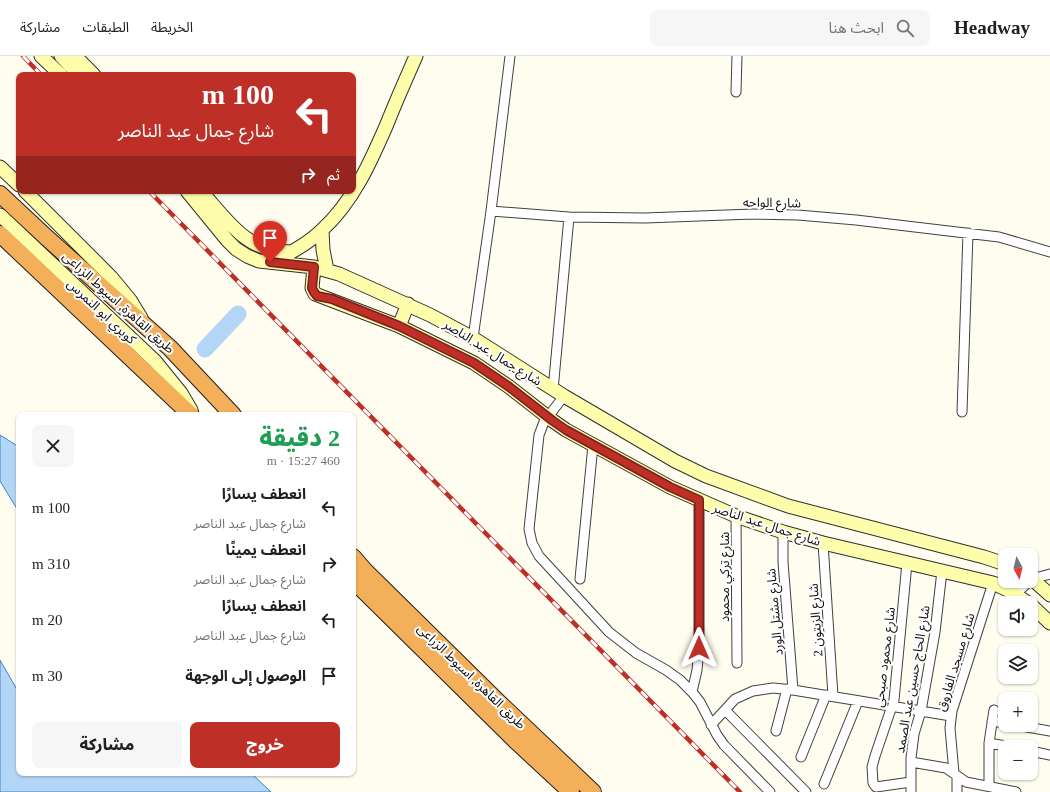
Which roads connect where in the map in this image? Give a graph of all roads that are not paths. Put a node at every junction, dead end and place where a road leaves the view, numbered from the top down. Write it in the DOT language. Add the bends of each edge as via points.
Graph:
graph roads {
  1 [pos="41,56"];
  2 [pos="60,56"];
  3 [pos="76,56"];
  4 [pos="416,56"];
  5 [pos="510,56"];
  6 [pos="737,56"];
  7 [pos="58,72"];
  8 [pos="76,72"];
  9 [pos="91,72"];
  10 [pos="736,92"];
  11 [pos="0,167"];
  12 [pos="16,182"];
  13 [pos="356,186"];
  14 [pos="0,194"];
  15 [pos="28,194"];
  16 [pos="189,194"];
  17 [pos="204,194"];
  18 [pos="351,194"];
  19 [pos="490,211"];
  20 [pos="0,215"];
  21 [pos="568,217"];
  22 [pos="322,230"];
  23 [pos="968,233"];
  24 [pos="0,234"];
  25 [pos="291,252"];
  26 [pos="1050,252"];
  27 [pos="270,262"];
  28 [pos="314,267"];
  29 [pos="327,270"];
  30 [pos="408,304"];
  31 [pos="144,325"];
  32 [pos="399,326"];
  33 [pos="472,338"];
  34 [pos="558,393"];
  35 [pos="189,412"];
  36 [pos="190,412"];
  37 [pos="230,412"];
  38 [pos="962,412"];
  39 [pos="548,417"];
  40 [pos="593,444"];
  41 [pos="699,500"];
  42 [pos="736,516"];
  43 [pos="783,532"];
  44 [pos="823,543"];
  45 [pos="356,560"];
  46 [pos="998,562"];
  47 [pos="907,563"];
  48 [pos="942,571"];
  49 [pos="1050,574"];
  50 [pos="1038,578"];
  51 [pos="580,579"];
  52 [pos="356,583"];
  53 [pos="993,583"];
  54 [pos="1038,586"];
  55 [pos="1023,588"];
  56 [pos="1017,595"];
  57 [pos="1050,595"];
  58 [pos="1038,612"];
  59 [pos="1050,623"];
  60 [pos="737,663"];
  61 [pos="790,689"];
  62 [pos="692,692"];
  63 [pos="830,696"];
  64 [pos="858,701"];
  65 [pos="892,706"];
  66 [pos="724,710"];
  67 [pos="994,710"];
  68 [pos="921,711"];
  69 [pos="951,716"];
  70 [pos="992,721"];
  71 [pos="998,722"];
  72 [pos="711,725"];
  73 [pos="1038,729"];
  74 [pos="776,731"];
  75 [pos="1050,731"];
  76 [pos="989,743"];
  77 [pos="998,745"];
  78 [pos="1038,752"];
  79 [pos="1050,755"];
  80 [pos="801,757"];
  81 [pos="911,762"];
  82 [pos="955,774"];
  83 [pos="911,782"];
  84 [pos="824,784"];
  85 [pos="989,786"];
  86 [pos="1001,790"];
  87 [pos="571,792"];
  88 [pos="593,792"];
  89 [pos="770,792"];
  90 [pos="806,792"];
  91 [pos="911,792"];
  92 [pos="958,792"];
  93 [pos="1016,792"];
  1 -- 7 [label="street"];
  2 -- 8 [label="street"];
  3 -- 9 [label="street"];
  4 -- 13 [label="street" via="367,168"];
  5 -- 19 [label="street"];
  6 -- 10 [label="street"];
  11 -- 12 [label="street"];
  14 -- 31 [label="highway, طريق القاهرة, اسيوط الزراعى"];
  15 -- 31 [label="street, كوبري ابو النمرس" via="111,277 130,300"];
  16 -- 27 [label="street, شارع جمال عبد الناصر" via="236,249 259,261"];
  17 -- 25 [label="street" via="235,229 250,241 274,251"];
  18 -- 22 [label="street" via="336,216"];
  19 -- 21 [label="street, شارع الواحه"];
  19 -- 33 [label="street"];
  20 -- 36 [label="street, كوبري ابو النمرس" via="155,361 181,393"];
  21 -- 23 [label="street, شارع الواحه" via="798,215"];
  21 -- 34 [label="street"];
  22 -- 25 [label="street"];
  22 -- 29 [label="street"];
  23 -- 26 [label="street, شارع الواحه" via="999,237"];
  23 -- 38 [label="street"];
  24 -- 35 [label="highway"];
  25 -- 27 [label="street"];
  27 -- 28 [label="street, شارع جمال عبد الناصر"];
  28 -- 29 [label="street, شارع جمال عبد الناصر"];
  28 -- 32 [label="street, شارع جمال عبد الناصر" via="312,288 315,294"];
  29 -- 30 [label="street, شارع جمال عبد الناصر"];
  30 -- 32 [label="street"];
  30 -- 33 [label="street, شارع جمال عبد الناصر"];
  31 -- 37 [label="highway, طريق القاهرة, اسيوط الزراعى" via="190,368"];
  32 -- 39 [label="street, شارع جمال عبد الناصر" via="474,363"];
  33 -- 34 [label="street, شارع جمال عبد الناصر"];
  34 -- 39 [label="street"];
  34 -- 46 [label="street, شارع جمال عبد الناصر" via="675,461 744,491 823,516"];
  39 -- 40 [label="street, شارع جمال عبد الناصر"];
  39 -- 62 [label="street" via="539,435 529,529 532,543 539,556 610,632 636,653 680,680"];
  40 -- 41 [label="street, شارع جمال عبد الناصر" via="670,487"];
  40 -- 51 [label="street"];
  41 -- 42 [label="street, شارع جمال عبد الناصر"];
  41 -- 62 [label="street" via="699,648"];
  42 -- 43 [label="street, شارع جمال عبد الناصر"];
  42 -- 60 [label="street, شارع تركي محمود"];
  43 -- 44 [label="street, شارع جمال عبد الناصر"];
  43 -- 61 [label="street, شارع مشتل الورد"];
  44 -- 47 [label="street, شارع جمال عبد الناصر"];
  44 -- 63 [label="street, شارع الزيتون 2"];
  45 -- 88 [label="highway, طريق القاهرة, اسيوط الزراعى"];
  47 -- 48 [label="street, شارع جمال عبد الناصر"];
  47 -- 65 [label="street, شارع محمود صبحي"];
  48 -- 53 [label="street, شارع جمال عبد الناصر"];
  48 -- 68 [label="street, شارع الحاج حسين عبد الصمد" via="935,632"];
  49 -- 50 [label="street"];
  52 -- 87 [label="highway, طريق القاهرة, اسيوط الزراعى"];
  53 -- 56 [label="street, شارع جمال عبد الناصر"];
  53 -- 69 [label="street, شارع مسجد الفاروق"];
  54 -- 57 [label="street"];
  55 -- 56 [label="street"];
  58 -- 59 [label="street"];
  61 -- 63 [label="street"];
  61 -- 66 [label="street" via="753,691 735,699"];
  61 -- 74 [label="street, شارع مشتل الورد"];
  62 -- 72 [label="street"];
  63 -- 64 [label="street"];
  63 -- 80 [label="street"];
  64 -- 65 [label="street"];
  64 -- 84 [label="street"];
  65 -- 68 [label="street"];
  65 -- 83 [label="street, شارع محمود صبحي" via="873,762 873,783 876,787"];
  66 -- 72 [label="street"];
  66 -- 90 [label="street"];
  67 -- 70 [label="street"];
  68 -- 69 [label="street"];
  68 -- 81 [label="street, شارع الحاج حسين عبد الصمد" via="914,734"];
  69 -- 82 [label="street, شارع مسجد الفاروق"];
  70 -- 71 [label="street"];
  70 -- 76 [label="street"];
  72 -- 89 [label="street" via="724,745"];
  73 -- 75 [label="street"];
  76 -- 77 [label="street"];
  76 -- 85 [label="street"];
  78 -- 79 [label="street"];
  81 -- 82 [label="street" via="946,768"];
  81 -- 83 [label="street, شارع الحاج حسين عبد الصمد"];
  82 -- 85 [label="street" via="966,782"];
  82 -- 92 [label="street, شارع مسجد الفاروق"];
  83 -- 91 [label="street, شارع الحاج حسين عبد الصمد"];
  85 -- 86 [label="street"];
  86 -- 93 [label="street"];
}
